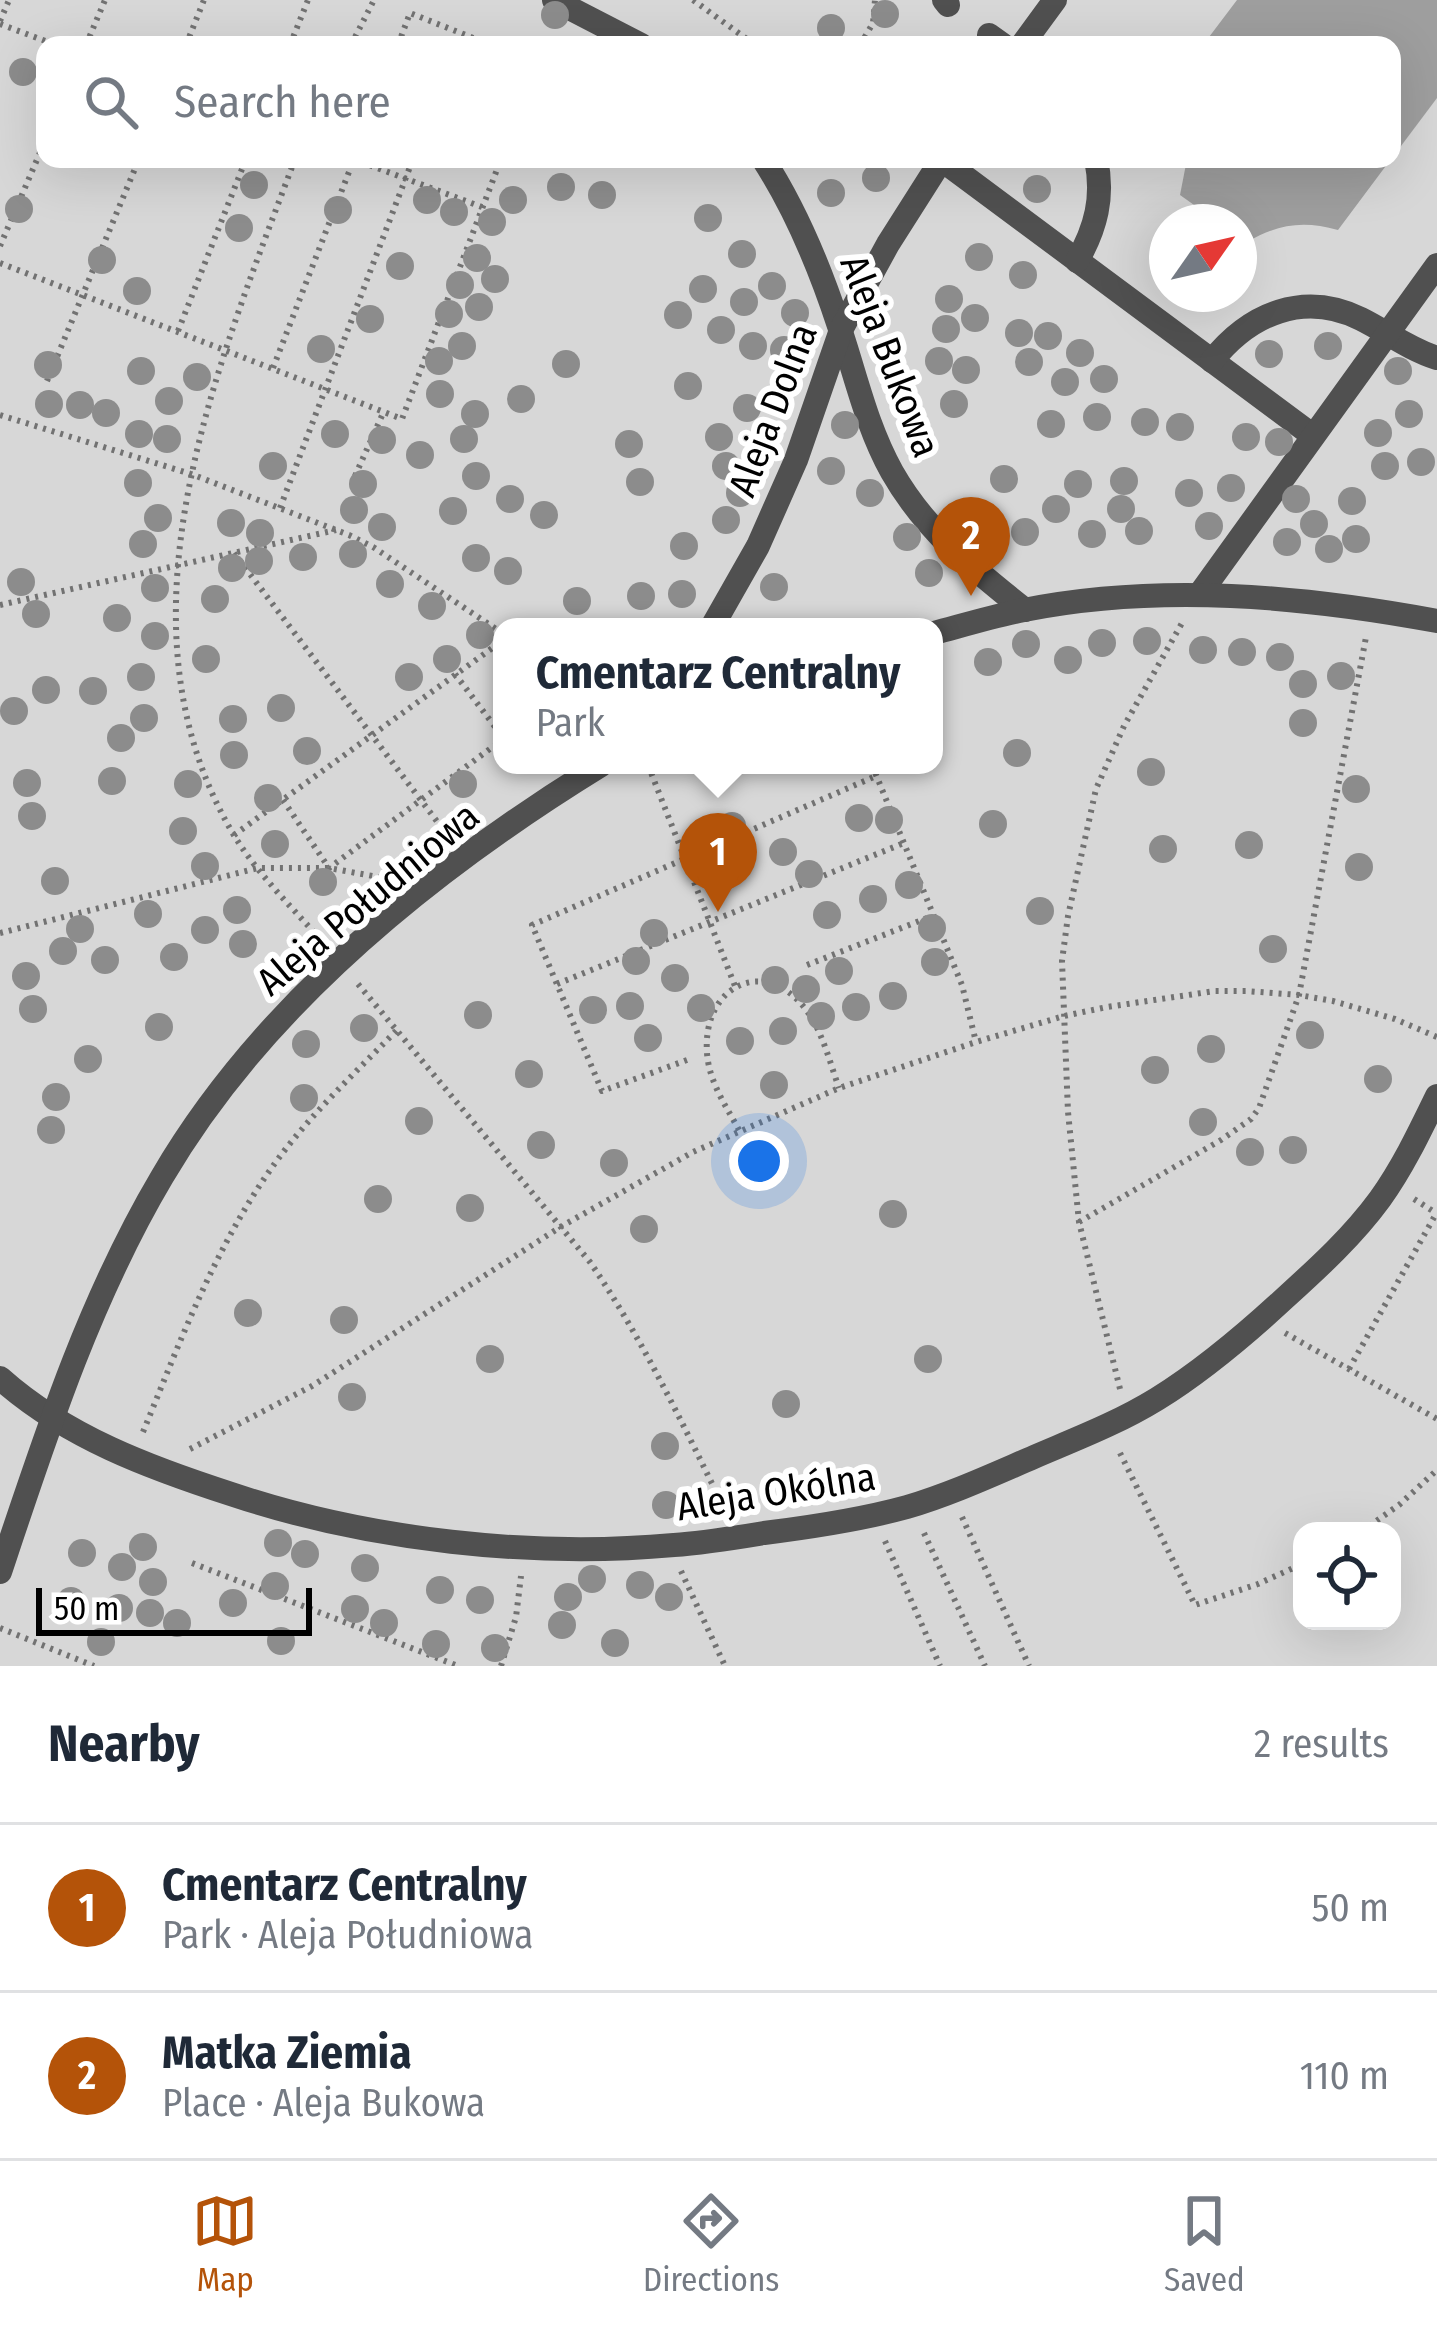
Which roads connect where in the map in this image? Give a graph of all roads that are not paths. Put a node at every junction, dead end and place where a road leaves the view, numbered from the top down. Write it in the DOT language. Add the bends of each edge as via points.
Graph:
graph roads {
  1 [pos="554,0"];
  2 [pos="1055,0"];
  3 [pos="624,36"];
  4 [pos="1029,36"];
  5 [pos="768,168"];
  6 [pos="936,168"];
  7 [pos="954,168"];
  8 [pos="1098,168"];
  9 [pos="1077,261"];
  10 [pos="1437,265"];
  11 [pos="841,330"];
  12 [pos="1386,334"];
  13 [pos="1437,358"];
  14 [pos="1212,361"];
  15 [pos="1312,436"];
  16 [pos="1199,595"];
  17 [pos="1024,610"];
  18 [pos="718,618"];
  19 [pos="1437,621"];
  20 [pos="943,631"];
  21 [pos="588,774"];
  22 [pos="1437,1096"];
  23 [pos="0,1378"];
  24 [pos="51,1419"];
  25 [pos="0,1571"];
  1 -- 3 [label="street"];
  2 -- 4 [label="street"];
  5 -- 11 [label="street, Aleja Bukowa"];
  6 -- 11 [label="street, Aleja Dolna"];
  7 -- 9 [label="street"];
  8 -- 9 [label="street" via="1098,213"];
  9 -- 14 [label="street"];
  10 -- 12 [label="street"];
  11 -- 17 [label="street, Aleja Bukowa" via="857,392 893,473 941,538"];
  11 -- 18 [label="street, Aleja Dolna" via="777,504"];
  12 -- 13 [label="street"];
  12 -- 14 [label="street" via="1339,311 1288,308 1244,328"];
  12 -- 15 [label="street"];
  14 -- 15 [label="street"];
  15 -- 16 [label="street"];
  16 -- 17 [label="street"];
  16 -- 19 [label="street"];
  17 -- 20 [label="street"];
  21 -- 24 [label="street, Aleja Południowa" via="421,892 339,962 227,1080 137,1222"];
  22 -- 24 [label="street, Aleja Okólna" via="1377,1203 1202,1369 1117,1421 873,1516 670,1546 522,1546 394,1534 217,1490"];
  23 -- 24 [label="street, Aleja Okólna"];
  24 -- 25 [label="street, Aleja Południowa"];
}
